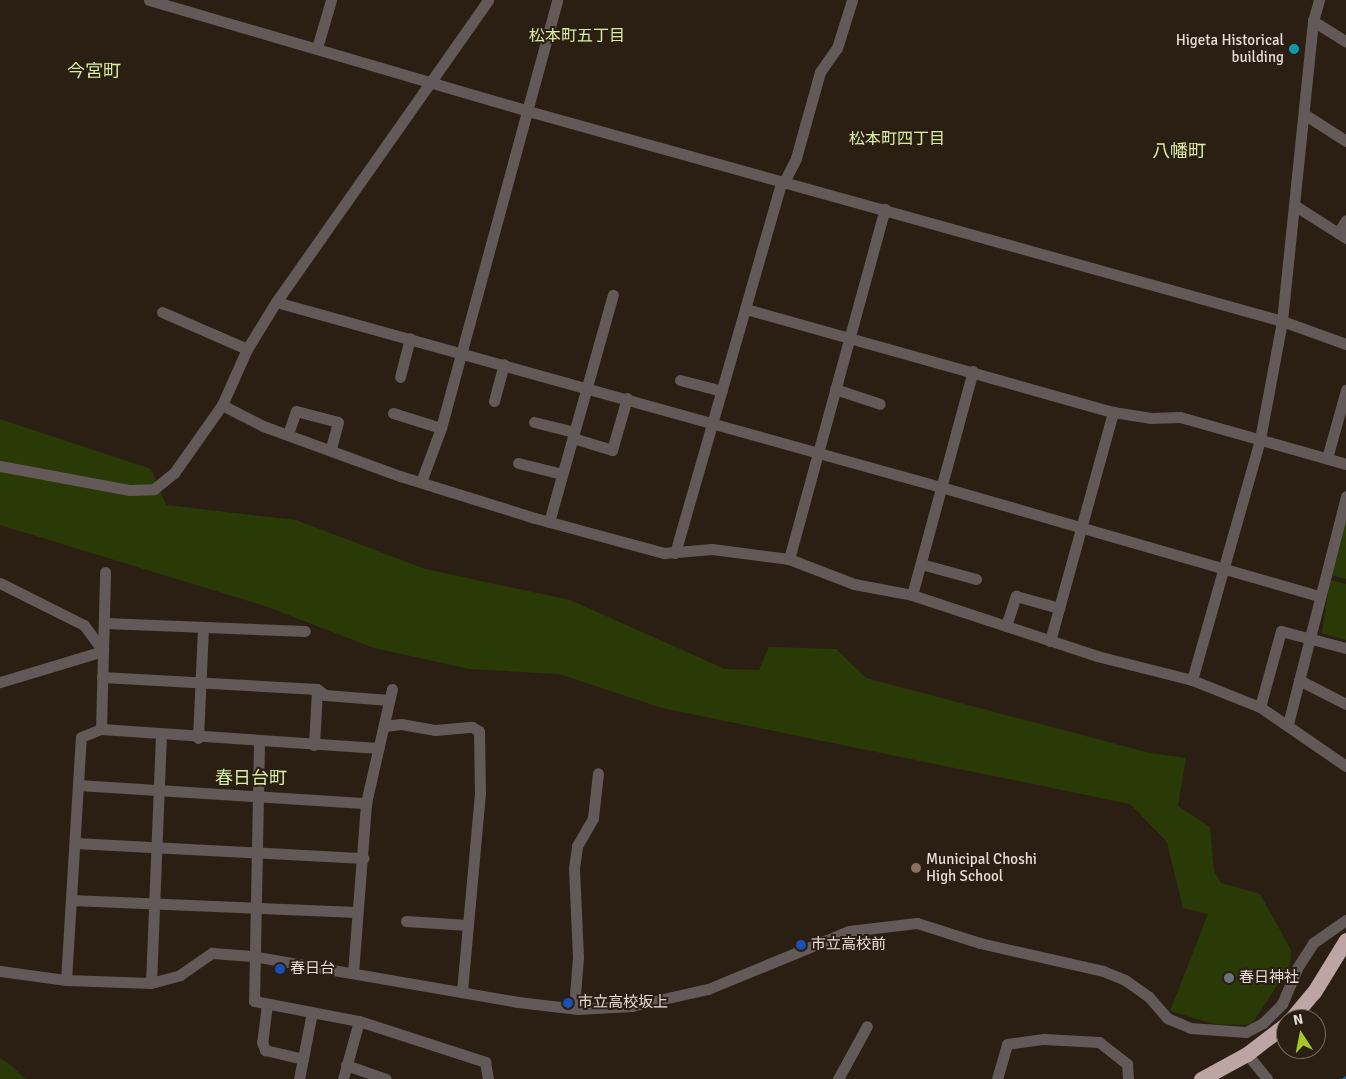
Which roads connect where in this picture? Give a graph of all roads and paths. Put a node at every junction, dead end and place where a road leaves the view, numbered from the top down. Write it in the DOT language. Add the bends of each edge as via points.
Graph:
graph roads {
  1 [pos="149,0"];
  2 [pos="331,0"];
  3 [pos="488,0"];
  4 [pos="557,0"];
  5 [pos="852,0"];
  6 [pos="1320,0"];
  7 [pos="162,2"];
  8 [pos="1313,21"];
  9 [pos="1346,42"];
  10 [pos="317,48"];
  11 [pos="431,82"];
  12 [pos="528,111"];
  13 [pos="1304,114"];
  14 [pos="1346,140"];
  15 [pos="783,182"];
  16 [pos="1294,205"];
  17 [pos="885,209"];
  18 [pos="1346,220"];
  19 [pos="1342,235"];
  20 [pos="613,295"];
  21 [pos="276,302"];
  22 [pos="746,309"];
  23 [pos="162,312"];
  24 [pos="1282,322"];
  25 [pos="849,335"];
  26 [pos="410,338"];
  27 [pos="1346,344"];
  28 [pos="247,349"];
  29 [pos="462,352"];
  30 [pos="504,364"];
  31 [pos="973,371"];
  32 [pos="400,376"];
  33 [pos="680,380"];
  34 [pos="587,387"];
  35 [pos="835,389"];
  36 [pos="1346,390"];
  37 [pos="722,391"];
  38 [pos="627,398"];
  39 [pos="494,401"];
  40 [pos="880,404"];
  41 [pos="222,405"];
  42 [pos="1113,412"];
  43 [pos="393,413"];
  44 [pos="534,422"];
  45 [pos="712,423"];
  46 [pos="441,428"];
  47 [pos="288,434"];
  48 [pos="573,435"];
  49 [pos="1260,439"];
  50 [pos="331,449"];
  51 [pos="818,452"];
  52 [pos="1327,458"];
  53 [pos="518,463"];
  54 [pos="1346,464"];
  55 [pos="0,466"];
  56 [pos="562,474"];
  57 [pos="421,482"];
  58 [pos="942,487"];
  59 [pos="1346,496"];
  60 [pos="549,522"];
  61 [pos="1080,528"];
  62 [pos="675,553"];
  63 [pos="789,558"];
  64 [pos="921,564"];
  65 [pos="1224,570"];
  66 [pos="105,572"];
  67 [pos="976,579"];
  68 [pos="0,583"];
  69 [pos="912,595"];
  70 [pos="1319,596"];
  71 [pos="1059,608"];
  72 [pos="104,623"];
  73 [pos="203,626"];
  74 [pos="1006,626"];
  75 [pos="306,631"];
  76 [pos="1311,637"];
  77 [pos="1050,641"];
  78 [pos="1346,648"];
  79 [pos="103,651"];
  80 [pos="102,677"];
  81 [pos="1192,680"];
  82 [pos="1299,680"];
  83 [pos="0,682"];
  84 [pos="201,683"];
  85 [pos="317,689"];
  86 [pos="1346,704"];
  87 [pos="1260,706"];
  88 [pos="1288,724"];
  89 [pos="384,726"];
  90 [pos="101,729"];
  91 [pos="161,736"];
  92 [pos="198,738"];
  93 [pos="259,742"];
  94 [pos="314,745"];
  95 [pos="378,748"];
  96 [pos="1346,766"];
  97 [pos="598,773"];
  98 [pos="78,786"];
  99 [pos="159,793"];
  100 [pos="257,798"];
  101 [pos="366,803"];
  102 [pos="76,843"];
  103 [pos="157,846"];
  104 [pos="255,852"];
  105 [pos="364,858"];
  106 [pos="71,900"];
  107 [pos="154,904"];
  108 [pos="253,910"];
  109 [pos="357,912"];
  110 [pos="1346,920"];
  111 [pos="406,921"];
  112 [pos="468,925"];
  113 [pos="1346,940"];
  114 [pos="252,956"];
  115 [pos="0,971"];
  116 [pos="353,973"];
  117 [pos="66,980"];
  118 [pos="151,983"];
  119 [pos="462,992"];
  120 [pos="267,1004"];
  121 [pos="574,1008"];
  122 [pos="1300,1009"];
  123 [pos="312,1012"];
  124 [pos="359,1021"];
  125 [pos="867,1026"];
  126 [pos="1276,1032"];
  127 [pos="1247,1054"];
  128 [pos="302,1059"];
  129 [pos="346,1065"];
  130 [pos="299,1079"];
  131 [pos="343,1079"];
  132 [pos="386,1079"];
  133 [pos="488,1079"];
  134 [pos="838,1079"];
  135 [pos="997,1079"];
  136 [pos="1128,1079"];
  137 [pos="1201,1079"];
  138 [pos="1267,1079"];
  1 -- 7 [label="street"];
  2 -- 10 [label="street"];
  3 -- 11 [label="street"];
  4 -- 12 [label="street"];
  5 -- 15 [label="street" via="837,48 820,72 796,158"];
  6 -- 8 [label="street"];
  7 -- 10 [label="street"];
  8 -- 9 [label="street"];
  8 -- 13 [label="street"];
  10 -- 11 [label="street"];
  11 -- 12 [label="street"];
  11 -- 21 [label="street"];
  12 -- 15 [label="street"];
  12 -- 29 [label="street"];
  13 -- 14 [label="street"];
  13 -- 16 [label="street"];
  15 -- 17 [label="street"];
  15 -- 22 [label="street"];
  16 -- 19 [label="street"];
  16 -- 24 [label="street"];
  17 -- 24 [label="street"];
  17 -- 25 [label="street"];
  18 -- 19 [label="street"];
  20 -- 34 [label="street"];
  21 -- 26 [label="street"];
  21 -- 28 [label="street"];
  22 -- 25 [label="street"];
  22 -- 37 [label="street"];
  23 -- 28 [label="street"];
  24 -- 27 [label="street"];
  24 -- 49 [label="street"];
  25 -- 31 [label="street"];
  25 -- 35 [label="street"];
  26 -- 29 [label="street"];
  26 -- 32 [label="street"];
  28 -- 41 [label="street"];
  29 -- 30 [label="street"];
  29 -- 46 [label="street"];
  30 -- 34 [label="street"];
  30 -- 39 [label="street"];
  31 -- 42 [label="street"];
  31 -- 58 [label="street"];
  33 -- 37 [label="street"];
  34 -- 38 [label="street"];
  34 -- 48 [label="street"];
  35 -- 40 [label="street"];
  35 -- 51 [label="street"];
  36 -- 52 [label="street"];
  37 -- 45 [label="street"];
  38 -- 45 [label="street"];
  38 -- 48 [label="street" via="612,450"];
  41 -- 47 [label="street"];
  41 -- 55 [label="street" via="174,473 154,489 130,490"];
  42 -- 49 [label="street" via="1150,418 1180,417"];
  42 -- 61 [label="street"];
  43 -- 46 [label="street"];
  44 -- 48 [label="street"];
  45 -- 51 [label="street"];
  45 -- 62 [label="street"];
  46 -- 57 [label="street"];
  47 -- 50 [label="street"];
  47 -- 50 [label="street" via="296,411 338,422"];
  48 -- 56 [label="street"];
  49 -- 52 [label="street"];
  49 -- 65 [label="street"];
  50 -- 57 [label="street"];
  51 -- 58 [label="street"];
  51 -- 63 [label="street"];
  52 -- 54 [label="street"];
  53 -- 56 [label="street"];
  56 -- 60 [label="street"];
  57 -- 60 [label="street"];
  58 -- 61 [label="street"];
  58 -- 64 [label="street"];
  59 -- 70 [label="street"];
  60 -- 62 [label="street"];
  61 -- 65 [label="street"];
  61 -- 71 [label="street"];
  62 -- 63 [label="street" via="712,550"];
  63 -- 69 [label="street" via="854,584"];
  64 -- 67 [label="street"];
  64 -- 69 [label="street"];
  65 -- 70 [label="street"];
  65 -- 81 [label="street"];
  66 -- 72 [label="street"];
  68 -- 79 [label="street" via="84,625"];
  69 -- 74 [label="street" via="936,606"];
  70 -- 76 [label="street"];
  71 -- 74 [label="street" via="1016,596"];
  71 -- 77 [label="street"];
  72 -- 73 [label="street"];
  72 -- 79 [label="street"];
  73 -- 75 [label="street"];
  73 -- 84 [label="street"];
  74 -- 77 [label="street"];
  76 -- 78 [label="street"];
  76 -- 82 [label="street"];
  76 -- 87 [label="street" via="1281,631"];
  77 -- 81 [label="street"];
  79 -- 80 [label="street"];
  79 -- 83 [label="street"];
  80 -- 84 [label="street"];
  80 -- 90 [label="street"];
  81 -- 87 [label="street"];
  82 -- 86 [label="street"];
  82 -- 88 [label="street"];
  84 -- 85 [label="street"];
  84 -- 92 [label="street"];
  85 -- 89 [label="street" via="325,695 391,695"];
  85 -- 94 [label="street"];
  87 -- 88 [label="street"];
  88 -- 96 [label="street"];
  89 -- 95 [label="street"];
  89 -- 112 [label="street" via="401,724 435,730 472,727 479,731 480,792"];
  90 -- 91 [label="street" via="152,732"];
  90 -- 98 [label="street" via="81,737"];
  91 -- 92 [label="street"];
  91 -- 99 [label="street"];
  92 -- 93 [label="street"];
  93 -- 94 [label="street"];
  93 -- 100 [label="street"];
  94 -- 95 [label="street"];
  95 -- 101 [label="street"];
  97 -- 121 [label="street" via="593,818 577,846 574,868 578,957"];
  98 -- 99 [label="street"];
  98 -- 102 [label="street"];
  99 -- 100 [label="street"];
  99 -- 103 [label="street"];
  100 -- 101 [label="street"];
  100 -- 104 [label="street"];
  101 -- 105 [label="street"];
  102 -- 103 [label="street"];
  102 -- 106 [label="street"];
  103 -- 104 [label="street"];
  103 -- 107 [label="street"];
  104 -- 105 [label="street"];
  104 -- 108 [label="street"];
  105 -- 109 [label="street"];
  106 -- 107 [label="street"];
  106 -- 117 [label="street"];
  107 -- 108 [label="street"];
  107 -- 118 [label="street"];
  108 -- 109 [label="street"];
  108 -- 114 [label="street"];
  109 -- 116 [label="street"];
  110 -- 121 [label="street" via="1313,943 1297,968 1282,1004 1263,1023 1246,1032 1190,1028 1167,1018 1149,998 1125,980 1103,971 980,943 917,923 849,931 708,988 668,1000"];
  111 -- 112 [label="street"];
  112 -- 119 [label="street"];
  113 -- 122 [label="highway" via="1314,992"];
  114 -- 116 [label="street"];
  114 -- 118 [label="street" via="212,953 180,975"];
  114 -- 120 [label="street" via="254,1001"];
  115 -- 117 [label="street"];
  116 -- 119 [label="street"];
  117 -- 118 [label="street"];
  119 -- 121 [label="street"];
  120 -- 123 [label="street"];
  120 -- 128 [label="street" via="262,1042 265,1050"];
  123 -- 124 [label="street"];
  123 -- 128 [label="street"];
  124 -- 129 [label="street"];
  124 -- 133 [label="street" via="485,1062"];
  125 -- 134 [label="street"];
  126 -- 127 [label="highway"];
  127 -- 137 [label="highway"];
  127 -- 138 [label="street"];
  128 -- 130 [label="street"];
  129 -- 131 [label="street"];
  129 -- 132 [label="street"];
  135 -- 136 [label="street" via="1007,1044 1044,1039 1099,1042 1127,1064"];
}
